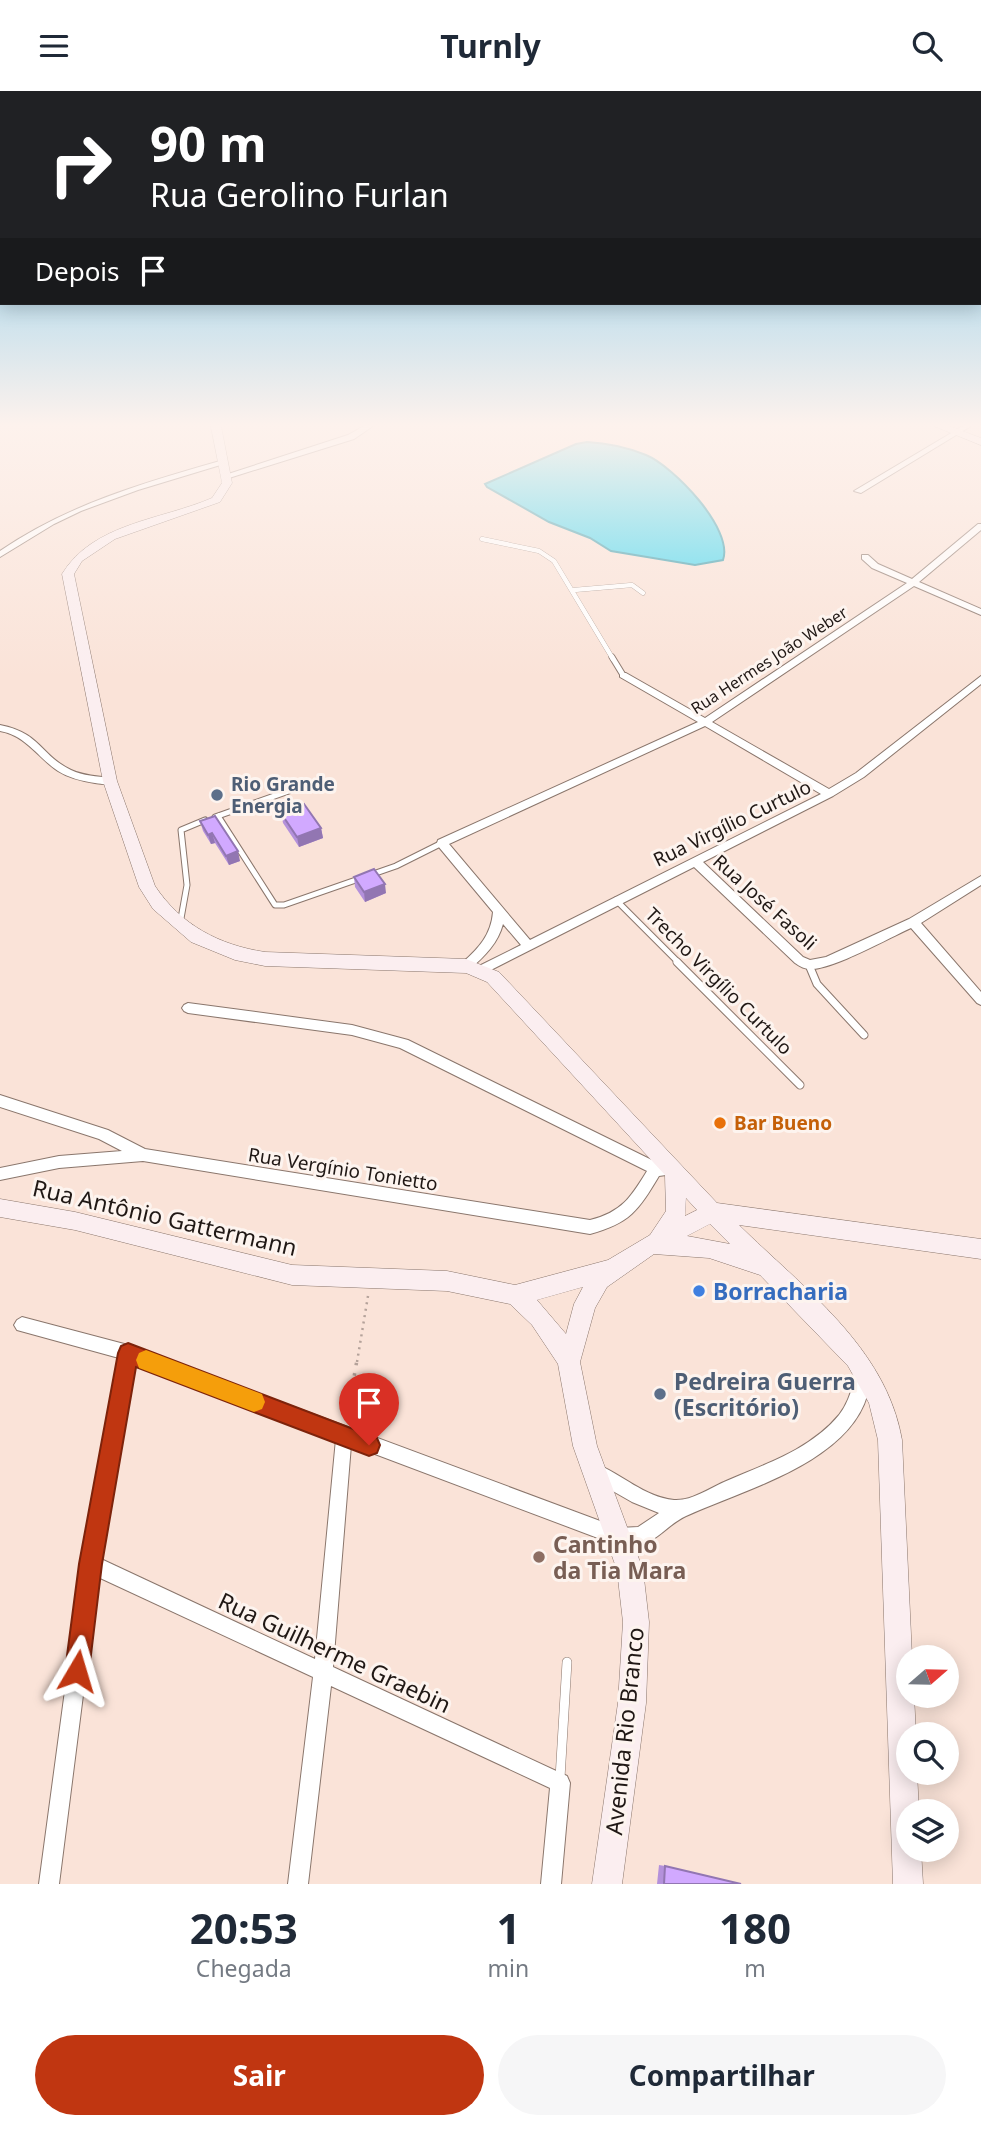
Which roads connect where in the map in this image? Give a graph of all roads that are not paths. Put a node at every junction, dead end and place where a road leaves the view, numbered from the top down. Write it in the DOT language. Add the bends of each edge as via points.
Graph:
graph roads {
  1 [pos="75,510"];
  2 [pos="189,510"];
  3 [pos="981,526"];
  4 [pos="482,539"];
  5 [pos="0,555"];
  6 [pos="865,557"];
  7 [pos="913,583"];
  8 [pos="574,590"];
  9 [pos="643,593"];
  10 [pos="981,612"];
  11 [pos="623,675"];
  12 [pos="981,680"];
  13 [pos="704,723"];
  14 [pos="0,728"];
  15 [pos="110,781"];
  16 [pos="317,781"];
  17 [pos="830,794"];
  18 [pos="218,816"];
  19 [pos="442,843"];
  20 [pos="695,861"];
  21 [pos="981,880"];
  22 [pos="616,899"];
  23 [pos="499,912"];
  24 [pos="913,922"];
  25 [pos="180,926"];
  26 [pos="527,944"];
  27 [pos="808,965"];
  28 [pos="473,968"];
  29 [pos="981,1000"];
  30 [pos="188,1008"];
  31 [pos="864,1035"];
  32 [pos="800,1085"];
  33 [pos="0,1101"];
  34 [pos="143,1155"];
  35 [pos="665,1171"];
  36 [pos="0,1174"];
  37 [pos="0,1208"];
  38 [pos="712,1212"];
  39 [pos="652,1246"];
  40 [pos="981,1249"];
  41 [pos="609,1270"];
  42 [pos="773,1274"];
  43 [pos="515,1295"];
  44 [pos="22,1325"];
  45 [pos="128,1353"];
  46 [pos="569,1362"];
  47 [pos="865,1370"];
  48 [pos="344,1436"];
  49 [pos="593,1469"];
  50 [pos="682,1508"];
  51 [pos="619,1537"];
  52 [pos="91,1564"];
  53 [pos="567,1662"];
  54 [pos="323,1674"];
  55 [pos="560,1783"];
  56 [pos="49,1884"];
  57 [pos="298,1884"];
  58 [pos="551,1884"];
  59 [pos="607,1884"];
  60 [pos="908,1884"];
  1 -- 5 [label="street" via="48,521"];
  2 -- 15 [label="main road" via="99,542 71,565 68,581"];
  3 -- 7 [label="street, Rua Hermes João Weber"];
  4 -- 8 [label="lane" via="540,551 554,561"];
  6 -- 7 [label="street"];
  7 -- 10 [label="street"];
  7 -- 13 [label="street, Rua Hermes João Weber"];
  8 -- 9 [label="lane" via="632,585"];
  8 -- 11 [label="lane"];
  11 -- 13 [label="street"];
  12 -- 17 [label="street, Rua Virgílio Curtulo"];
  13 -- 17 [label="street"];
  13 -- 19 [label="street, Rua Hermes João Weber"];
  14 -- 15 [label="street" via="34,740 69,772"];
  15 -- 25 [label="main road" via="147,887"];
  16 -- 18 [label="lane"];
  17 -- 20 [label="street, Rua Virgílio Curtulo"];
  18 -- 19 [label="lane" via="275,905 373,875"];
  18 -- 25 [label="lane" via="181,829 187,885"];
  19 -- 23 [label="street"];
  20 -- 22 [label="street, Rua Virgílio Curtulo"];
  20 -- 27 [label="street, Rua José Fasoli"];
  21 -- 24 [label="street"];
  22 -- 26 [label="street, Rua Virgílio Curtulo"];
  22 -- 32 [label="lane, Trecho Virgílio Curtulo"];
  23 -- 26 [label="street"];
  23 -- 28 [label="street" via="498,929"];
  24 -- 27 [label="street" via="828,961"];
  24 -- 29 [label="street"];
  25 -- 28 [label="main road" via="216,948 265,959"];
  26 -- 28 [label="street, Rua Virgílio Curtulo"];
  27 -- 31 [label="lane, Rua José Fasoli" via="817,984"];
  28 -- 35 [label="main road" via="493,977"];
  30 -- 35 [label="street" via="352,1030 403,1044"];
  33 -- 34 [label="street" via="91,1129"];
  34 -- 35 [label="street, Rua Vergínio Tonietto" via="590,1227 613,1222 631,1209"];
  34 -- 36 [label="street, Rua Vergínio Tonietto" via="59,1162"];
  35 -- 38 [label="main road"];
  35 -- 39 [label="main road" via="676,1213"];
  37 -- 43 [label="main road, Rua Antônio Gattermann" via="75,1221 292,1275 447,1280"];
  38 -- 39 [label="main road, Avenida Rio Branco"];
  38 -- 40 [label="main road"];
  38 -- 42 [label="main road"];
  39 -- 41 [label="main road, Avenida Rio Branco"];
  39 -- 42 [label="main road" via="710,1248 738,1255"];
  41 -- 43 [label="main road, Rua Antônio Gattermann"];
  41 -- 46 [label="main road, Avenida Rio Branco" via="585,1304"];
  42 -- 47 [label="main road"];
  43 -- 46 [label="main road" via="540,1315"];
  44 -- 45 [label="street"];
  45 -- 48 [label="street"];
  45 -- 52 [label="street"];
  46 -- 49 [label="main road, Avenida Rio Branco"];
  47 -- 50 [label="street" via="862,1393 847,1422 819,1448"];
  47 -- 60 [label="main road" via="887,1411 890,1440"];
  48 -- 51 [label="street"];
  48 -- 54 [label="street"];
  49 -- 50 [label="street" via="621,1488"];
  49 -- 51 [label="main road, Avenida Rio Branco"];
  50 -- 51 [label="street" via="640,1536"];
  51 -- 59 [label="main road, Avenida Rio Branco" via="630,1570 636,1622 632,1703"];
  52 -- 54 [label="street, Rua Guilherme Graebin"];
  52 -- 56 [label="street"];
  53 -- 55 [label="lane"];
  54 -- 55 [label="street, Rua Guilherme Graebin"];
  54 -- 57 [label="street"];
  55 -- 58 [label="street"];
}
